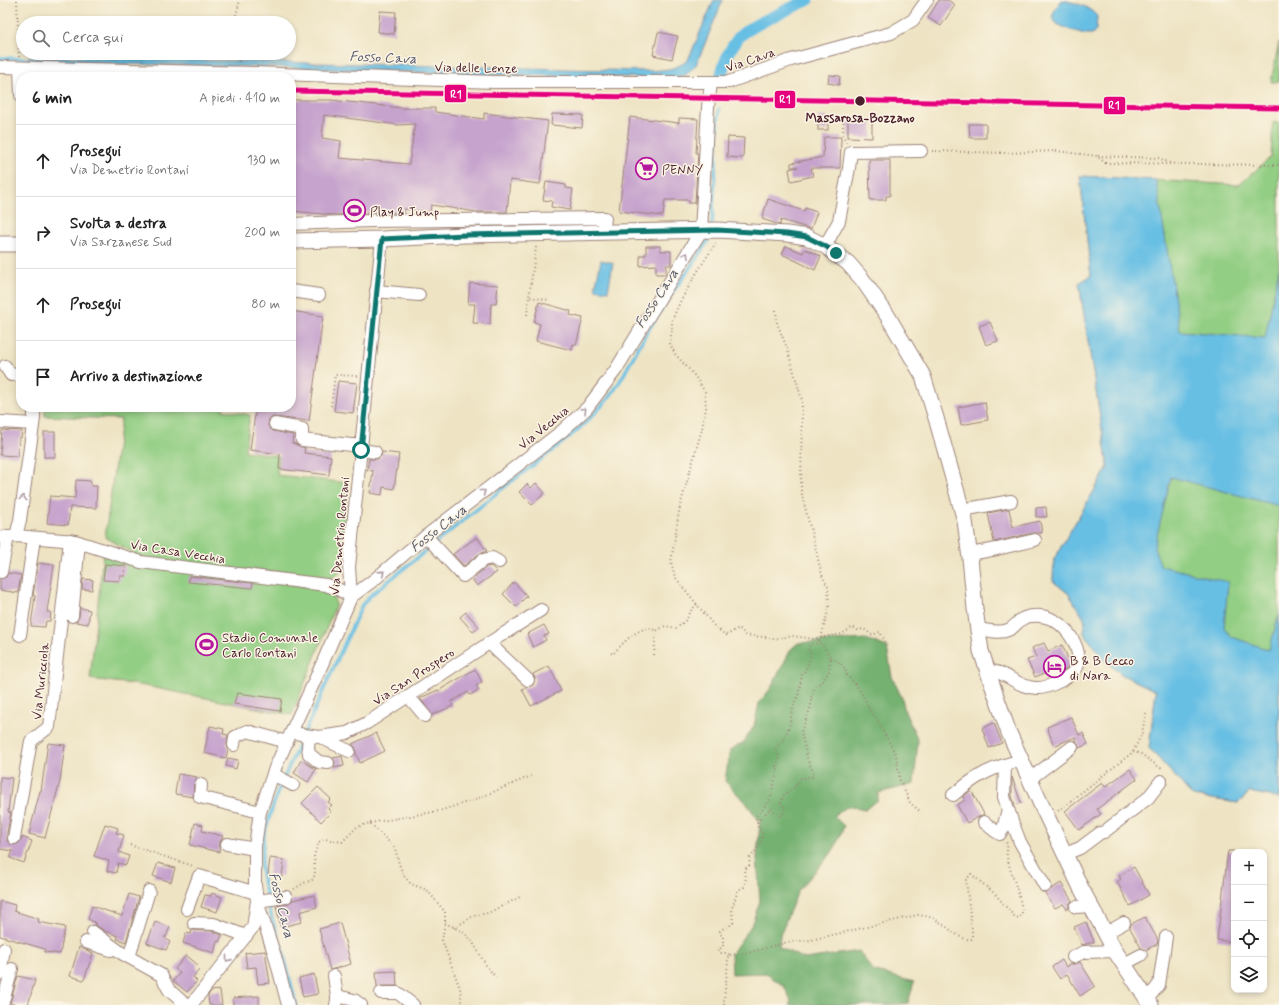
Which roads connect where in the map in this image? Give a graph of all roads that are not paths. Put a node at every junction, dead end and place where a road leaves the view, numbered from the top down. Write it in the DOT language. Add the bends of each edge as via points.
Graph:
graph roads {
  1 [pos="927,0"];
  2 [pos="0,68"];
  3 [pos="20,68"];
  4 [pos="20,72"];
  5 [pos="207,72"];
  6 [pos="296,75"];
  7 [pos="711,83"];
  8 [pos="921,151"];
  9 [pos="296,224"];
  10 [pos="711,231"];
  11 [pos="604,233"];
  12 [pos="382,239"];
  13 [pos="296,241"];
  14 [pos="0,244"];
  15 [pos="16,244"];
  16 [pos="825,246"];
  17 [pos="376,291"];
  18 [pos="296,292"];
  19 [pos="319,295"];
  20 [pos="419,295"];
  21 [pos="5,366"];
  22 [pos="16,375"];
  23 [pos="34,412"];
  24 [pos="1,422"];
  25 [pos="33,424"];
  26 [pos="275,424"];
  27 [pos="362,448"];
  28 [pos="375,452"];
  29 [pos="1011,501"];
  30 [pos="962,510"];
  31 [pos="8,536"];
  32 [pos="34,538"];
  33 [pos="1035,540"];
  34 [pos="74,541"];
  35 [pos="431,542"];
  36 [pos="970,554"];
  37 [pos="499,562"];
  38 [pos="1,572"];
  39 [pos="351,597"];
  40 [pos="541,610"];
  41 [pos="72,616"];
  42 [pos="978,628"];
  43 [pos="20,635"];
  44 [pos="489,643"];
  45 [pos="987,670"];
  46 [pos="528,680"];
  47 [pos="408,696"];
  48 [pos="425,716"];
  49 [pos="302,736"];
  50 [pos="234,745"];
  51 [pos="1072,748"];
  52 [pos="349,751"];
  53 [pos="1022,760"];
  54 [pos="328,763"];
  55 [pos="1005,765"];
  56 [pos="1162,775"];
  57 [pos="1030,779"];
  58 [pos="201,785"];
  59 [pos="953,795"];
  60 [pos="1008,808"];
  61 [pos="260,812"];
  62 [pos="984,822"];
  63 [pos="14,838"];
  64 [pos="227,844"];
  65 [pos="255,849"];
  66 [pos="1065,854"];
  67 [pos="1045,886"];
  68 [pos="149,891"];
  69 [pos="286,897"];
  70 [pos="262,898"];
  71 [pos="1091,906"];
  72 [pos="1076,907"];
  73 [pos="187,909"];
  74 [pos="194,923"];
  75 [pos="1124,923"];
  76 [pos="1106,933"];
  77 [pos="246,936"];
  78 [pos="89,937"];
  79 [pos="1166,937"];
  80 [pos="4,949"];
  81 [pos="1116,951"];
  82 [pos="1141,954"];
  83 [pos="126,956"];
  84 [pos="1073,958"];
  85 [pos="1124,964"];
  86 [pos="12,969"];
  87 [pos="0,974"];
  88 [pos="334,976"];
  89 [pos="381,993"];
  90 [pos="336,1001"];
  91 [pos="1149,1002"];
  92 [pos="2,1005"];
  93 [pos="186,1005"];
  94 [pos="191,1005"];
  95 [pos="288,1005"];
  96 [pos="361,1005"];
  97 [pos="413,1005"];
  1 -- 7 [label="street, Via Cava" via="913,20 891,33 791,60 729,82"];
  2 -- 3 [label="street, Via delle Lenze"];
  3 -- 4 [label="street"];
  3 -- 5 [label="street, Via delle Lenze"];
  6 -- 7 [label="street, Via delle Lenze" via="494,82"];
  7 -- 10 [label="street" via="708,107"];
  8 -- 16 [label="street" via="851,152 839,221"];
  9 -- 11 [label="street" via="372,220 605,218"];
  10 -- 11 [label="main road"];
  10 -- 16 [label="main road" via="787,234 807,237"];
  35 -- 10 [label="street, Via Vecchia, one-way" via="587,408"];
  11 -- 12 [label="main road"];
  12 -- 13 [label="main road"];
  12 -- 17 [label="street, Via Demetrio Rontani"];
  14 -- 15 [label="main road"];
  16 -- 30 [label="main road" via="848,263 862,279 887,315 922,376"];
  17 -- 20 [label="street"];
  17 -- 27 [label="street, Via Demetrio Rontani"];
  18 -- 19 [label="street"];
  21 -- 22 [label="street" via="11,375"];
  23 -- 25 [label="street"];
  24 -- 25 [label="street"];
  31 -- 25 [label="street, one-way" via="20,520"];
  26 -- 27 [label="street" via="302,429 302,440"];
  27 -- 28 [label="street"];
  27 -- 39 [label="street, Via Demetrio Rontani" via="349,567"];
  29 -- 30 [label="street"];
  30 -- 36 [label="main road"];
  31 -- 32 [label="street, Via Casa Vecchia"];
  31 -- 38 [label="street"];
  32 -- 34 [label="street, Via Casa Vecchia"];
  32 -- 43 [label="street"];
  33 -- 36 [label="street"];
  34 -- 39 [label="street, Via Casa Vecchia" via="140,562 326,585"];
  34 -- 41 [label="street"];
  34 -- 63 [label="street, Via Muricciola" via="49,727 31,741"];
  35 -- 37 [label="street" via="463,576 483,560 492,558"];
  39 -- 35 [label="street, Via Vecchia, one-way"];
  36 -- 42 [label="main road"];
  39 -- 49 [label="street, Via Demetrio Rontani"];
  40 -- 44 [label="street, Via San Prospero"];
  42 -- 45 [label="main road"];
  42 -- 45 [label="street" via="994,632 1007,631 1023,618 1047,617 1066,630 1074,641 1077,654 1078,664 1075,671 1046,687 1022,685 1002,674"];
  44 -- 46 [label="street"];
  44 -- 47 [label="street, Via San Prospero"];
  45 -- 53 [label="main road"];
  47 -- 48 [label="street"];
  47 -- 49 [label="street, Via San Prospero" via="347,733"];
  49 -- 50 [label="street" via="248,731 235,737"];
  49 -- 52 [label="street"];
  49 -- 54 [label="street" via="309,754 319,762"];
  49 -- 61 [label="street, Via Demetrio Rontani" via="283,779"];
  51 -- 57 [label="street"];
  53 -- 55 [label="street"];
  53 -- 57 [label="main road"];
  55 -- 59 [label="street" via="991,769"];
  55 -- 60 [label="street" via="1004,797"];
  56 -- 66 [label="street" via="1148,798 1104,832 1080,848"];
  57 -- 66 [label="main road"];
  58 -- 61 [label="street" via="200,797"];
  60 -- 62 [label="street" via="1000,834"];
  60 -- 67 [label="street" via="1020,842"];
  61 -- 65 [label="street, Via Demetrio Rontani"];
  64 -- 65 [label="street"];
  65 -- 70 [label="street, Via Demetrio Rontani" via="255,885"];
  66 -- 71 [label="main road"];
  68 -- 83 [label="street"];
  69 -- 70 [label="street"];
  70 -- 73 [label="street" via="199,876"];
  70 -- 77 [label="street" via="253,927"];
  70 -- 95 [label="street, Via Demetrio Rontani"];
  71 -- 72 [label="street"];
  71 -- 76 [label="main road"];
  74 -- 77 [label="street" via="214,924"];
  75 -- 76 [label="street"];
  76 -- 81 [label="main road"];
  77 -- 94 [label="street, one-way"];
  78 -- 83 [label="street"];
  79 -- 91 [label="street" via="1159,985"];
  80 -- 87 [label="street"];
  81 -- 84 [label="street" via="1084,952"];
  81 -- 85 [label="main road"];
  82 -- 85 [label="street"];
  83 -- 93 [label="street" via="161,975 169,990"];
  85 -- 91 [label="main road"];
  86 -- 92 [label="street"];
  88 -- 90 [label="street"];
  89 -- 97 [label="street" via="398,993"];
  90 -- 96 [label="street" via="354,1000"];
}
